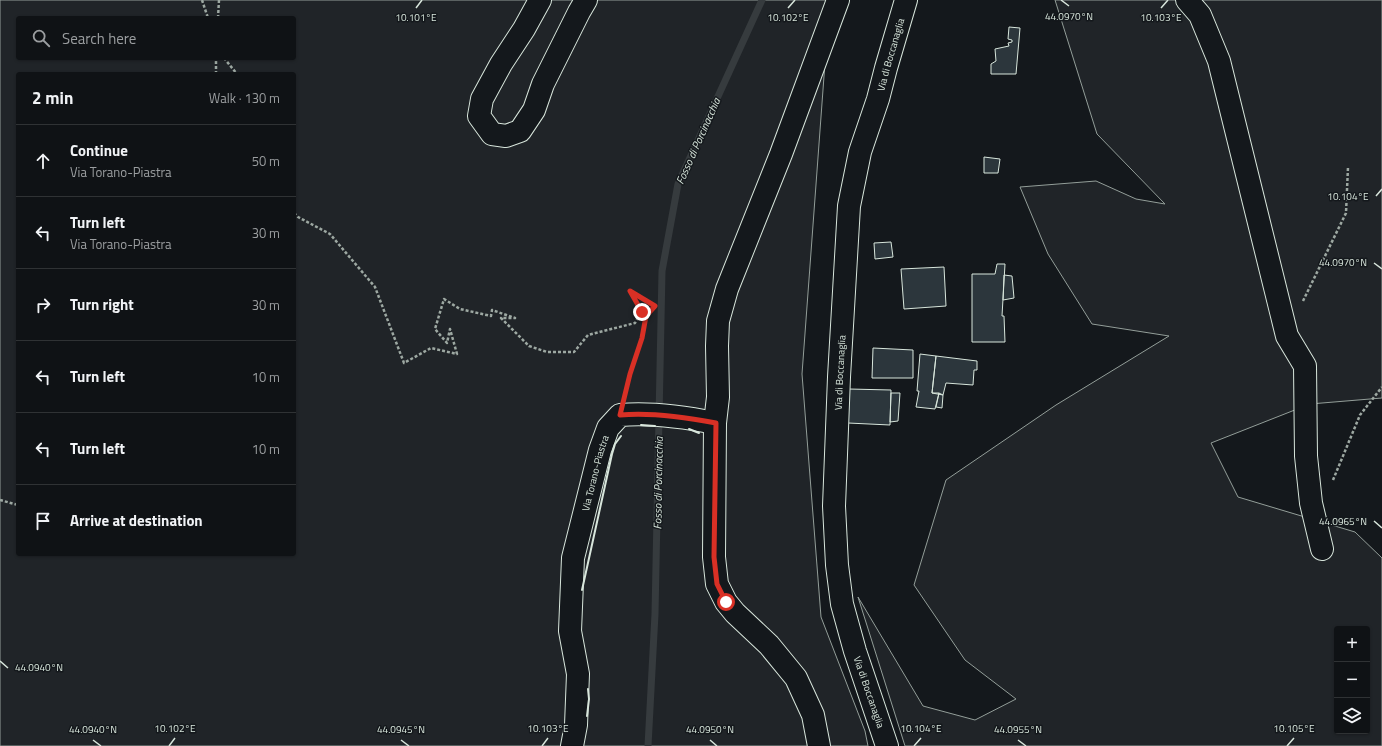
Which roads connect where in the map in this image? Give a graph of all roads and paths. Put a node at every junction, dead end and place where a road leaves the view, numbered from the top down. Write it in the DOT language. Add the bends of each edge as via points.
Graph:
graph roads {
  1 [pos="202,0"];
  2 [pos="219,0"];
  3 [pos="540,0"];
  4 [pos="586,0"];
  5 [pos="838,0"];
  6 [pos="906,0"];
  7 [pos="1196,5"];
  8 [pos="207,16"];
  9 [pos="218,16"];
  10 [pos="216,60"];
  11 [pos="226,60"];
  12 [pos="216,72"];
  13 [pos="235,72"];
  14 [pos="1348,167"];
  15 [pos="296,215"];
  16 [pos="1303,302"];
  17 [pos="1382,386"];
  18 [pos="629,414"];
  19 [pos="716,423"];
  20 [pos="1332,484"];
  21 [pos="0,500"];
  22 [pos="16,504"];
  23 [pos="1322,549"];
  24 [pos="572,746"];
  25 [pos="819,746"];
  26 [pos="887,746"];
  1 -- 8 [label="path"];
  2 -- 9 [label="path"];
  3 -- 4 [label="street" via="482,99 479,116 492,134 506,136 520,131 534,110 543,84"];
  5 -- 19 [label="street" via="781,154 727,289 718,321"];
  6 -- 26 [label="street, Via di Boccanaglia" via="860,152 849,206 838,378 834,506 842,604"];
  7 -- 23 [label="street" via="1219,61 1287,336 1305,366 1306,456 1311,503"];
  10 -- 12 [label="path"];
  11 -- 13 [label="path"];
  14 -- 16 [label="path" via="1346,212"];
  15 -- 18 [label="path" via="330,234 375,287 404,363 431,348 457,354 450,329 447,343 435,329 444,299 460,308 491,316 492,310 515,318 501,318 529,346 547,352 574,352 588,335 635,323 642,312 630,291 655,306 646,316 630,374"];
  17 -- 20 [label="path" via="1360,415"];
  18 -- 19 [label="street"];
  18 -- 24 [label="street, Via Torano-Piastra" via="608,428 600,450 573,558 570,631 578,674 576,725"];
  19 -- 25 [label="street" via="714,557 717,584 735,613 769,645 796,678 813,715"];
  21 -- 22 [label="path"];
}
